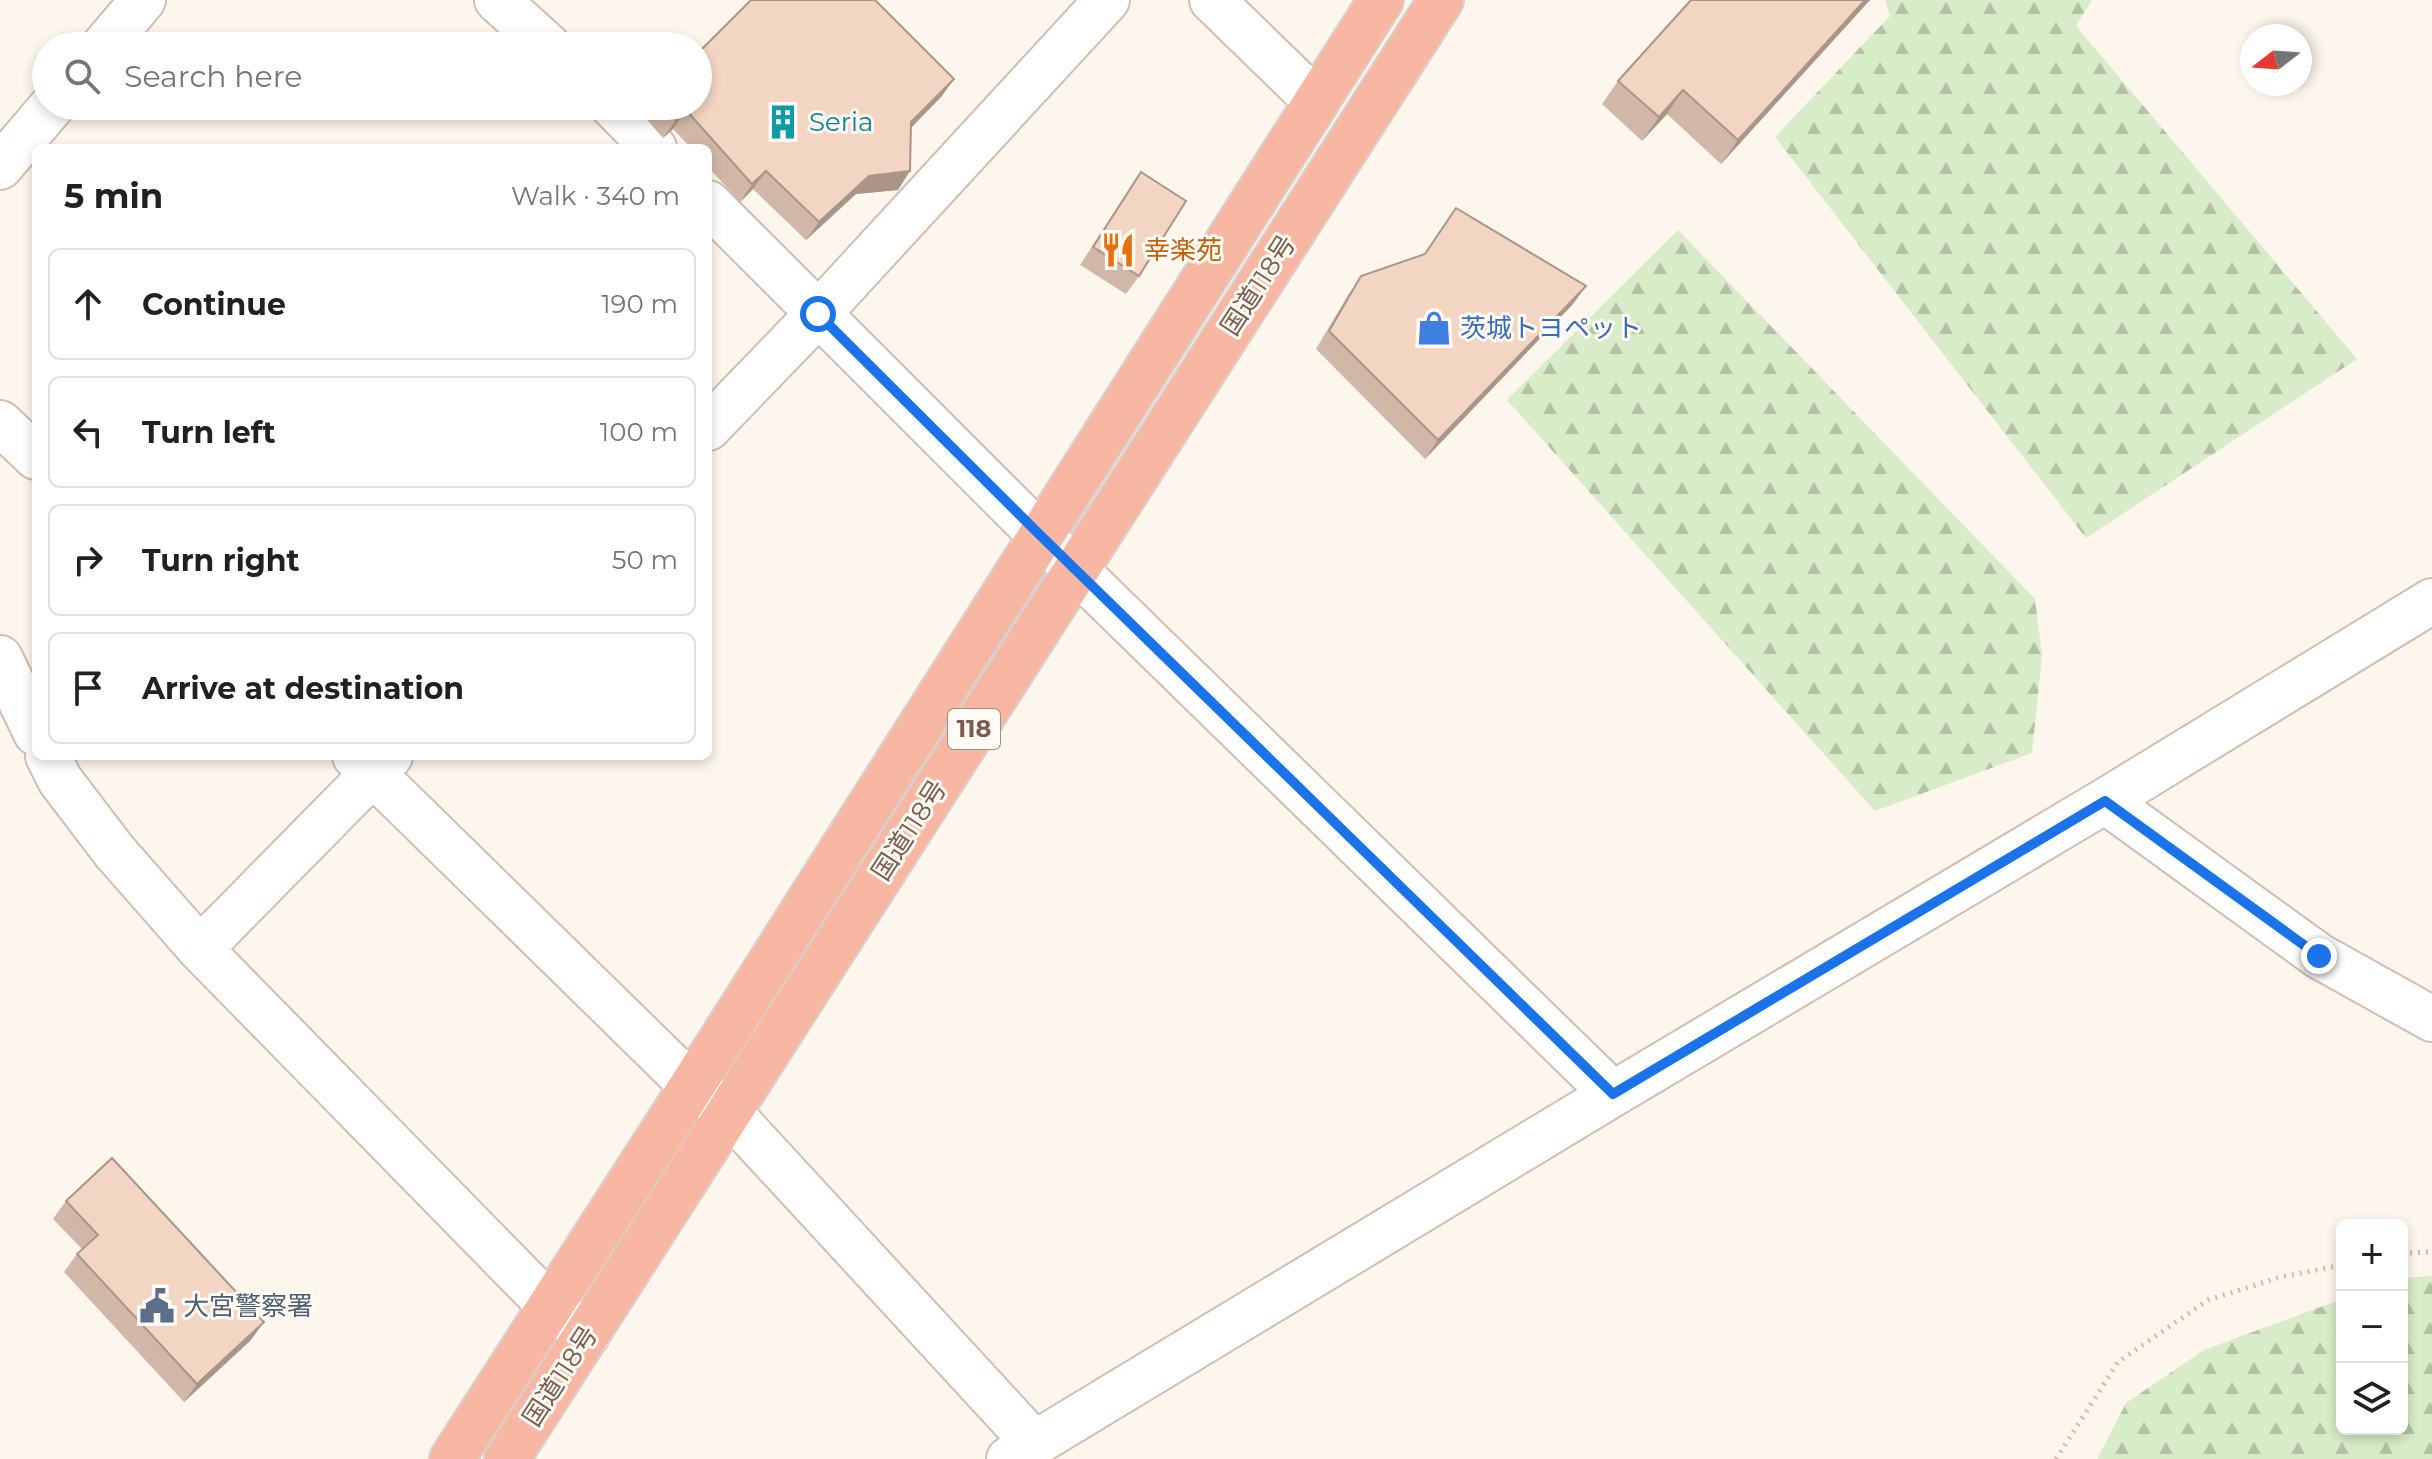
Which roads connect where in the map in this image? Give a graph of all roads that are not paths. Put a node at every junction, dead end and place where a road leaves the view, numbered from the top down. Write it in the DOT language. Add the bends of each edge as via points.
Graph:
graph roads {
  1 [pos="143,0"];
  2 [pos="497,0"];
  3 [pos="1107,0"];
  4 [pos="1212,0"];
  5 [pos="1381,0"];
  6 [pos="1441,0"];
  7 [pos="116,32"];
  8 [pos="532,32"];
  9 [pos="1316,101"];
  10 [pos="40,120"];
  11 [pos="627,120"];
  12 [pos="650,144"];
  13 [pos="0,167"];
  14 [pos="712,207"];
  15 [pos="818,314"];
  16 [pos="0,423"];
  17 [pos="712,424"];
  18 [pos="32,453"];
  19 [pos="1040,535"];
  20 [pos="1076,569"];
  21 [pos="2432,601"];
  22 [pos="0,658"];
  23 [pos="32,725"];
  24 [pos="50,760"];
  25 [pos="373,762"];
  26 [pos="2105,801"];
  27 [pos="200,949"];
  28 [pos="2432,1019"];
  29 [pos="692,1086"];
  30 [pos="1613,1094"];
  31 [pos="729,1112"];
  32 [pos="550,1306"];
  33 [pos="587,1335"];
  34 [pos="1022,1451"];
  35 [pos="452,1459"];
  36 [pos="507,1459"];
  1 -- 7 [label="street"];
  2 -- 8 [label="street"];
  3 -- 15 [label="street"];
  4 -- 9 [label="street"];
  5 -- 9 [label="highway, 国道118号 / 118"];
  6 -- 20 [label="highway, 国道118号 / 118"];
  9 -- 19 [label="highway, 国道118号 / 118"];
  10 -- 13 [label="street"];
  11 -- 12 [label="street"];
  14 -- 15 [label="street"];
  15 -- 17 [label="street"];
  15 -- 19 [label="street"];
  16 -- 18 [label="street"];
  19 -- 20 [label="street"];
  19 -- 29 [label="highway, 国道118号 / 118"];
  20 -- 30 [label="street"];
  20 -- 31 [label="highway, 国道118号 / 118"];
  21 -- 26 [label="street"];
  22 -- 23 [label="street"];
  24 -- 27 [label="street" via="114,851"];
  25 -- 27 [label="street"];
  25 -- 29 [label="street"];
  26 -- 28 [label="street" via="2319,956"];
  26 -- 30 [label="street"];
  27 -- 32 [label="street"];
  29 -- 31 [label="street"];
  29 -- 32 [label="highway, 国道118号 / 118"];
  30 -- 34 [label="street"];
  31 -- 33 [label="highway, 国道118号 / 118"];
  31 -- 34 [label="street"];
  32 -- 33 [label="street"];
  32 -- 35 [label="highway, 国道118号 / 118"];
  33 -- 36 [label="highway, 国道118号 / 118"];
}
